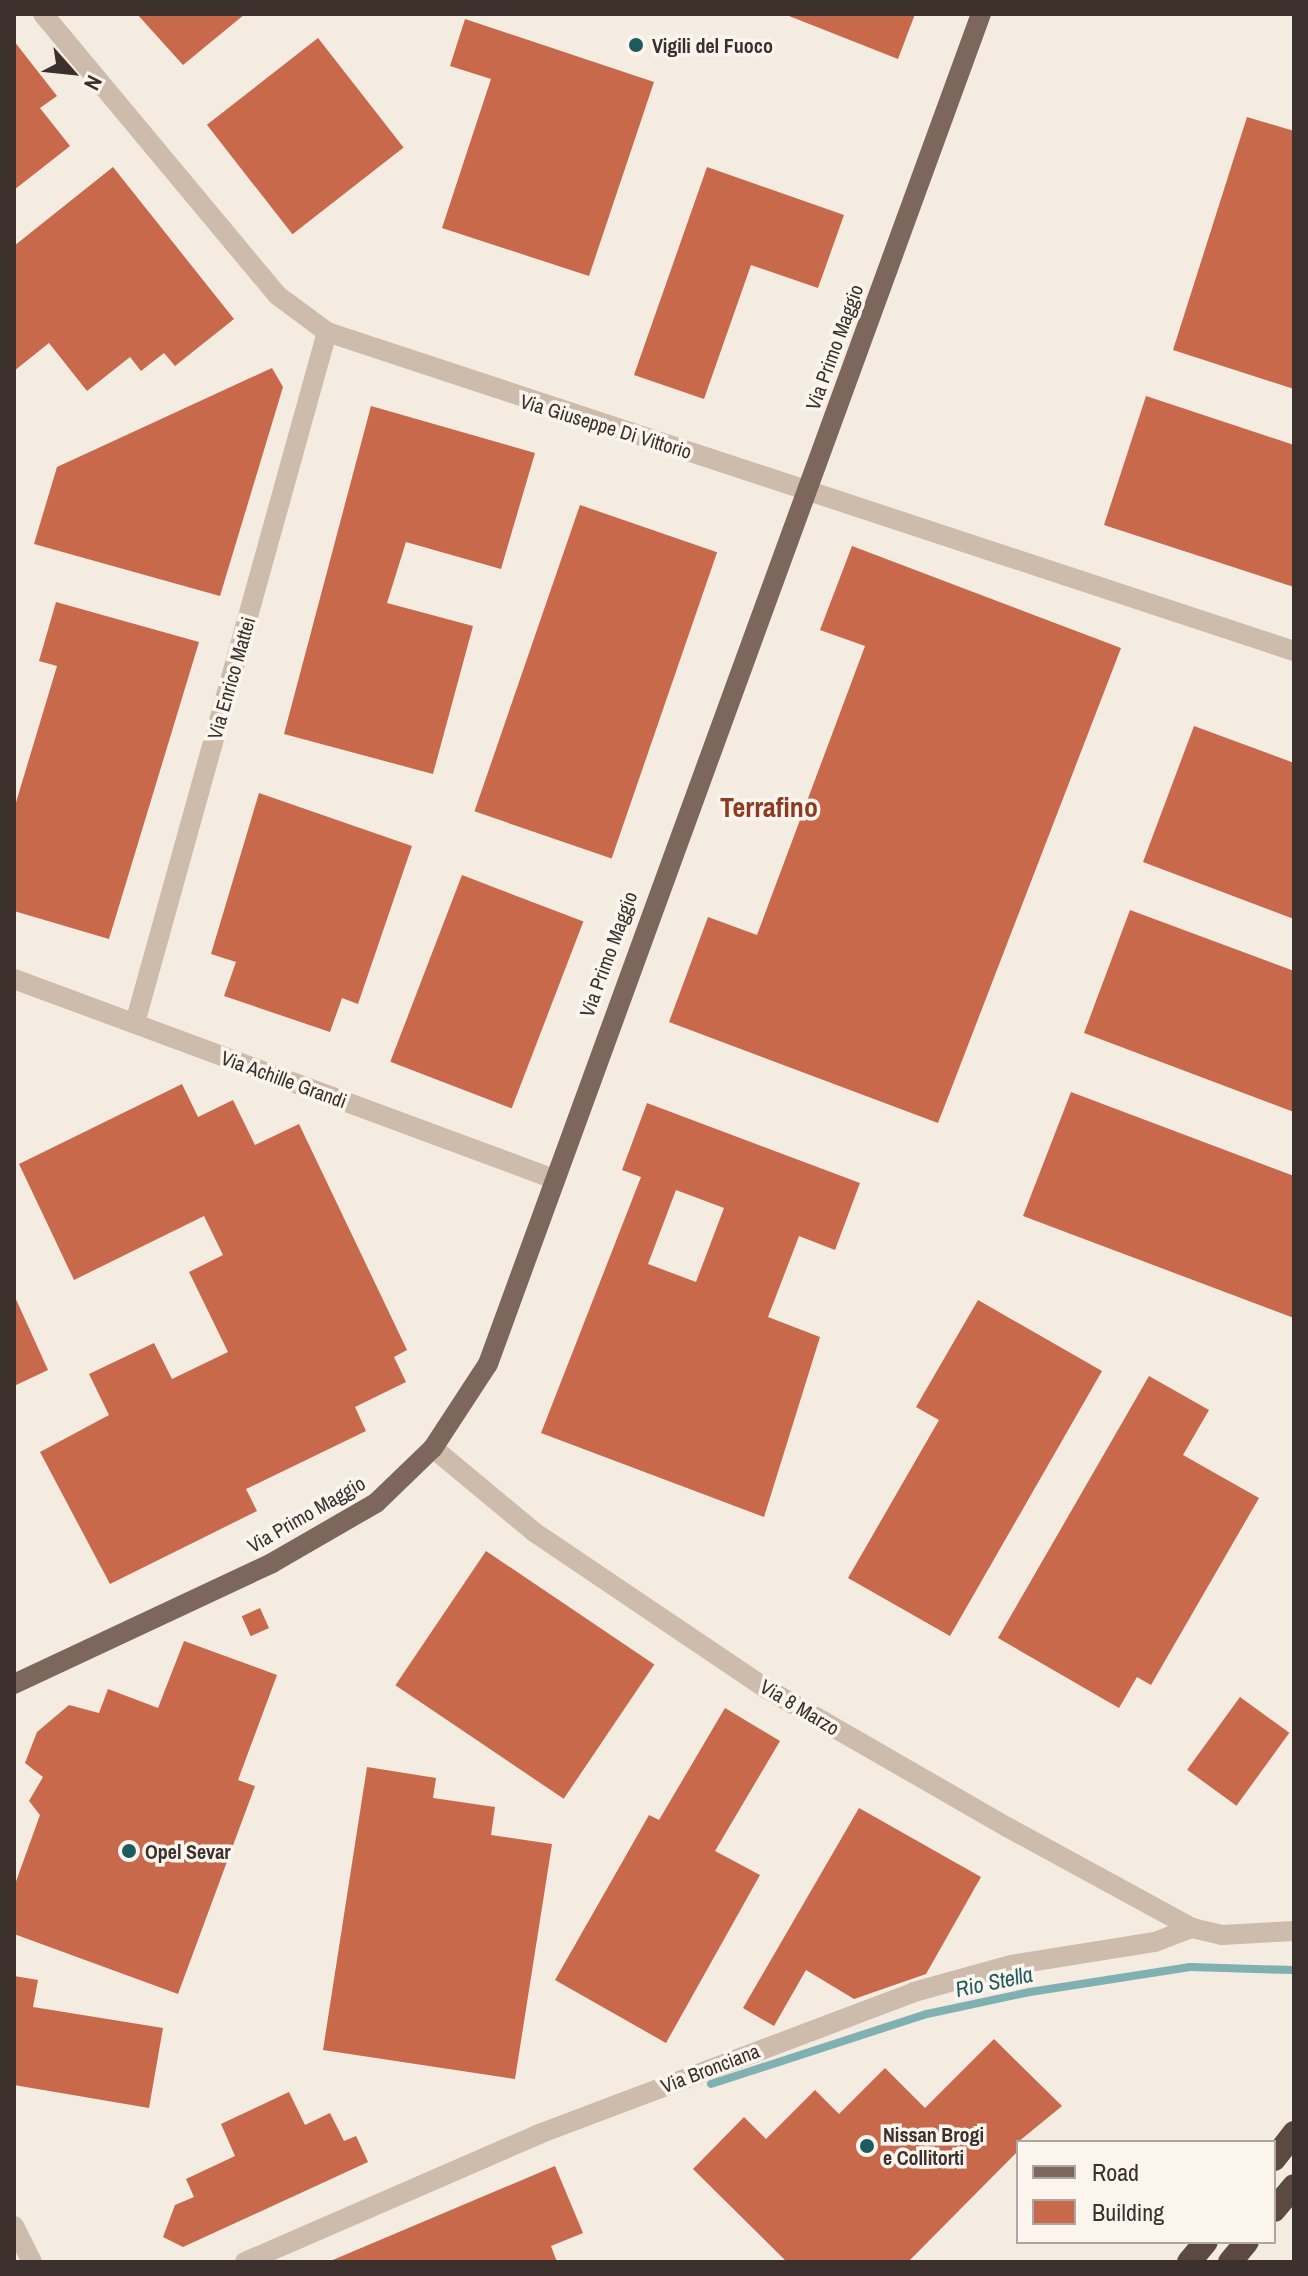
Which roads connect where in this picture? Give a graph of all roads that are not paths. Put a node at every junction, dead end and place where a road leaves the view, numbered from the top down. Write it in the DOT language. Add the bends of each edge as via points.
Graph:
graph roads {
  1 [pos="43,14"];
  2 [pos="981,14"];
  3 [pos="327,332"];
  4 [pos="807,489"];
  5 [pos="1294,651"];
  6 [pos="14,979"];
  7 [pos="135,1023"];
  8 [pos="554,1179"];
  9 [pos="433,1448"];
  10 [pos="14,1684"];
  11 [pos="1192,1928"];
  12 [pos="1294,1931"];
  13 [pos="1294,2133"];
  14 [pos="1276,2156"];
  15 [pos="1294,2186"];
  16 [pos="1276,2208"];
  17 [pos="14,2226"];
  18 [pos="1204,2244"];
  19 [pos="1245,2244"];
  20 [pos="32,2262"];
  21 [pos="245,2262"];
  22 [pos="1189,2262"];
  23 [pos="1230,2262"];
  1 -- 3 [label="street, Via Giuseppe Di Vittorio" via="277,295"];
  2 -- 4 [label="main road, Via Primo Maggio"];
  3 -- 4 [label="street, Via Giuseppe Di Vittorio"];
  3 -- 7 [label="street, Via Enrico Mattei"];
  4 -- 5 [label="street, Via Giuseppe Di Vittorio"];
  4 -- 8 [label="main road, Via Primo Maggio"];
  6 -- 7 [label="street, Via Achille Grandi"];
  7 -- 8 [label="street, Via Achille Grandi"];
  8 -- 9 [label="main road, Via Primo Maggio" via="488,1364"];
  9 -- 10 [label="main road, Via Primo Maggio" via="385,1496 320,1538"];
  9 -- 11 [label="street, Via 8 Marzo" via="534,1532 767,1689"];
  11 -- 12 [label="street" via="1222,1935"];
  11 -- 21 [label="street, Via Bronciana" via="914,1992 539,2134"];
  13 -- 14 [label="highway"];
  15 -- 16 [label="highway"];
  17 -- 20 [label="street"];
  18 -- 22 [label="highway"];
  19 -- 23 [label="highway"];
}
